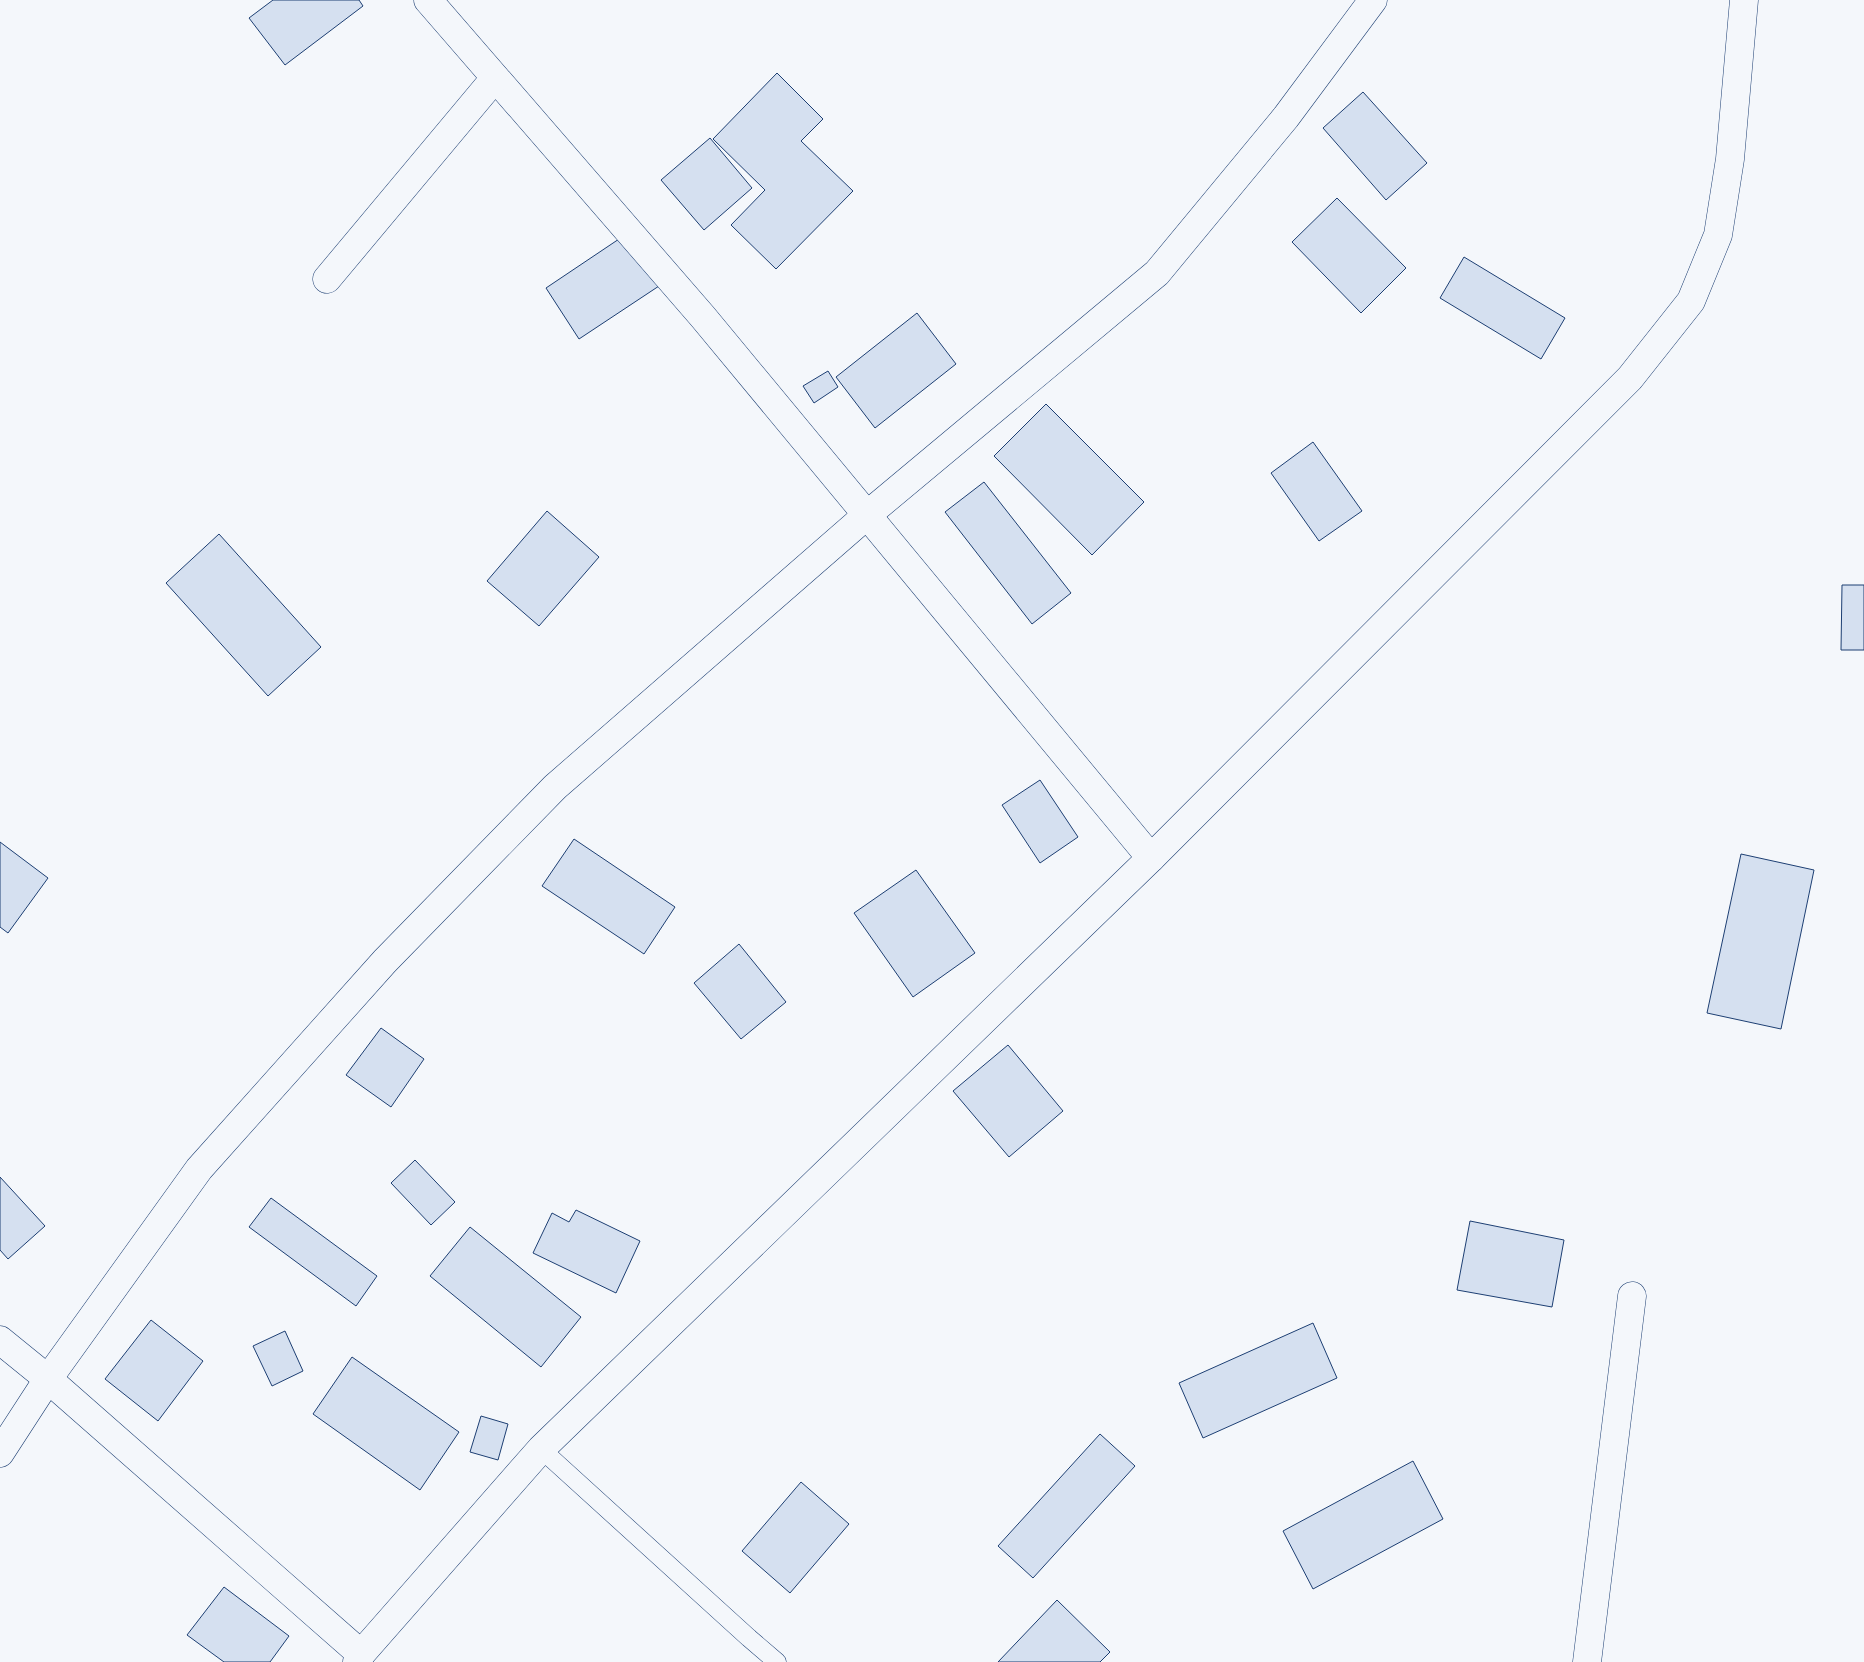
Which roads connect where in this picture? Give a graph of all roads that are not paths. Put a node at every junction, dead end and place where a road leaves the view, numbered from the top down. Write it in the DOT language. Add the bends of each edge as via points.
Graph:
graph roads {
  1 [pos="428,0"];
  2 [pos="1373,0"];
  3 [pos="1744,0"];
  4 [pos="496,78"];
  5 [pos="327,279"];
  6 [pos="867,515"];
  7 [pos="1151,858"];
  8 [pos="1632,1296"];
  9 [pos="0,1340"];
  10 [pos="48,1379"];
  11 [pos="541,1449"];
  12 [pos="0,1454"];
  13 [pos="359,1658"];
  14 [pos="777,1662"];
  15 [pos="1587,1662"];
  1 -- 4 [label="street"];
  2 -- 6 [label="street" via="1286,117 1157,273"];
  3 -- 7 [label="street" via="1730,159 1718,235 1691,301 1630,378"];
  4 -- 5 [label="street"];
  4 -- 6 [label="street" via="703,317"];
  6 -- 7 [label="street"];
  6 -- 10 [label="street" via="555,787 385,961 198,1169"];
  7 -- 11 [label="street"];
  8 -- 15 [label="street"];
  9 -- 10 [label="street"];
  10 -- 12 [label="street"];
  10 -- 13 [label="street"];
  11 -- 13 [label="street"];
  11 -- 14 [label="lane"];
}
